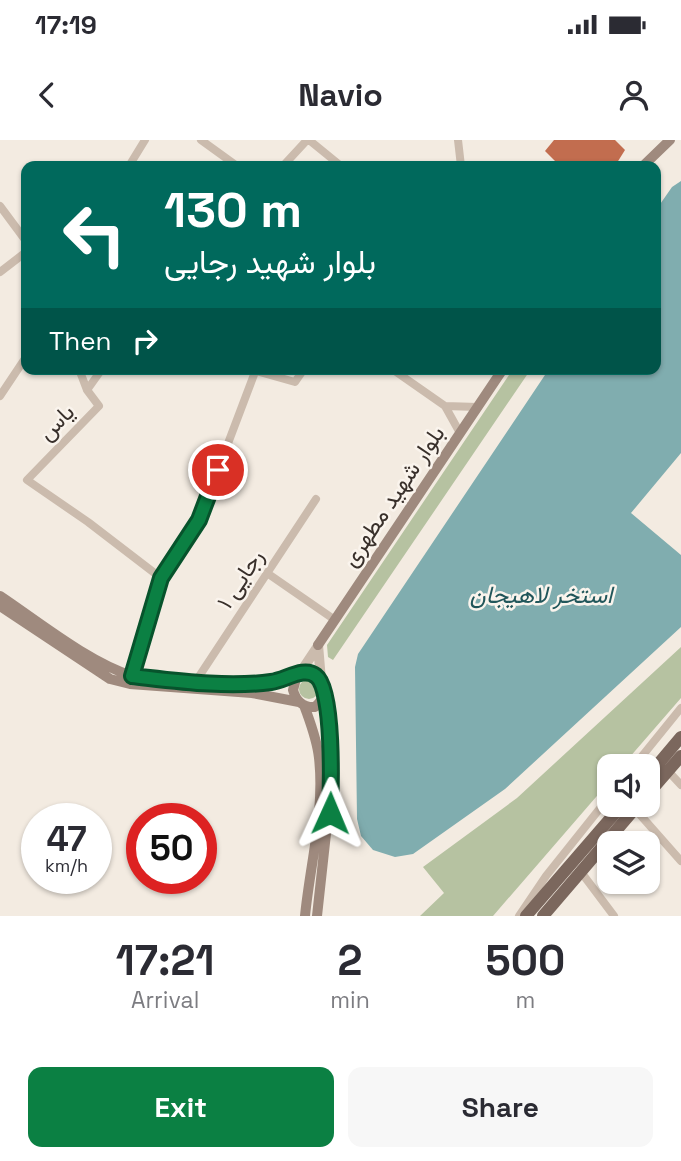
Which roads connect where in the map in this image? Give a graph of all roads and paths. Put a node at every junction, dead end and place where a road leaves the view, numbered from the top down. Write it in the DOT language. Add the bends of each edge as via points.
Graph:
graph roads {
  1 [pos="145,140"];
  2 [pos="201,140"];
  3 [pos="308,140"];
  4 [pos="458,140"];
  5 [pos="670,140"];
  6 [pos="133,161"];
  7 [pos="230,161"];
  8 [pos="288,161"];
  9 [pos="335,161"];
  10 [pos="460,161"];
  11 [pos="648,161"];
  12 [pos="0,206"];
  13 [pos="21,234"];
  14 [pos="21,256"];
  15 [pos="0,271"];
  16 [pos="21,365"];
  17 [pos="81,375"];
  18 [pos="98,375"];
  19 [pos="250,375"];
  20 [pos="270,375"];
  21 [pos="300,375"];
  22 [pos="401,375"];
  23 [pos="499,375"];
  24 [pos="87,390"];
  25 [pos="0,397"];
  26 [pos="445,406"];
  27 [pos="478,407"];
  28 [pos="460,433"];
  29 [pos="316,499"];
  30 [pos="267,573"];
  31 [pos="161,578"];
  32 [pos="0,596"];
  33 [pos="0,607"];
  34 [pos="335,620"];
  35 [pos="39,627"];
  36 [pos="318,645"];
  37 [pos="299,674"];
  38 [pos="132,676"];
  39 [pos="196,681"];
  40 [pos="322,685"];
  41 [pos="302,704"];
  42 [pos="681,708"];
  43 [pos="681,737"];
  44 [pos="644,754"];
  45 [pos="681,755"];
  46 [pos="660,762"];
  47 [pos="668,771"];
  48 [pos="660,780"];
  49 [pos="681,785"];
  50 [pos="597,812"];
  51 [pos="621,817"];
  52 [pos="624,817"];
  53 [pos="642,817"];
  54 [pos="681,861"];
  55 [pos="581,872"];
  56 [pos="306,916"];
  57 [pos="317,916"];
  58 [pos="519,916"];
  59 [pos="526,916"];
  60 [pos="543,916"];
  61 [pos="614,916"];
  1 -- 6 [label="street"];
  2 -- 7 [label="street"];
  3 -- 8 [label="street"];
  3 -- 9 [label="street"];
  4 -- 10 [label="street"];
  5 -- 11 [label="main road"];
  12 -- 13 [label="street"];
  14 -- 15 [label="street"];
  16 -- 25 [label="street"];
  17 -- 24 [label="street"];
  18 -- 24 [label="street"];
  19 -- 31 [label="street" via="199,520"];
  20 -- 21 [label="street" via="295,382"];
  22 -- 26 [label="street"];
  23 -- 27 [label="main road, بلوار شهید مطهری"];
  24 -- 31 [label="street, یاس" via="99,406 27,480"];
  26 -- 27 [label="street"];
  26 -- 28 [label="street"];
  27 -- 28 [label="main road, بلوار شهید مطهری"];
  28 -- 34 [label="main road, بلوار شهید مطهری"];
  29 -- 30 [label="street, رجایی ۱"];
  30 -- 34 [label="street"];
  30 -- 39 [label="street, رجایی ۱"];
  31 -- 38 [label="street"];
  32 -- 35 [label="main road"];
  33 -- 35 [label="main road"];
  34 -- 36 [label="main road, بلوار شهید مطهری"];
  35 -- 38 [label="main road"];
  35 -- 41 [label="main road" via="101,673 130,684 252,693"];
  36 -- 37 [label="street"];
  36 -- 40 [label="street"];
  37 -- 39 [label="main road" via="253,684"];
  37 -- 40 [label="main road" via="308,671"];
  37 -- 41 [label="main road" via="293,690"];
  38 -- 39 [label="main road"];
  40 -- 41 [label="main road" via="319,704"];
  40 -- 57 [label="main road" via="330,731 331,788"];
  41 -- 56 [label="main road" via="314,733 320,786"];
  42 -- 44 [label="street"];
  43 -- 46 [label="main road"];
  45 -- 47 [label="main road"];
  47 -- 48 [label="main road"];
  47 -- 49 [label="street"];
  50 -- 58 [label="street"];
  51 -- 59 [label="main road"];
  52 -- 55 [label="main road"];
  53 -- 54 [label="street"];
  55 -- 60 [label="main road"];
  55 -- 61 [label="street"];
}
